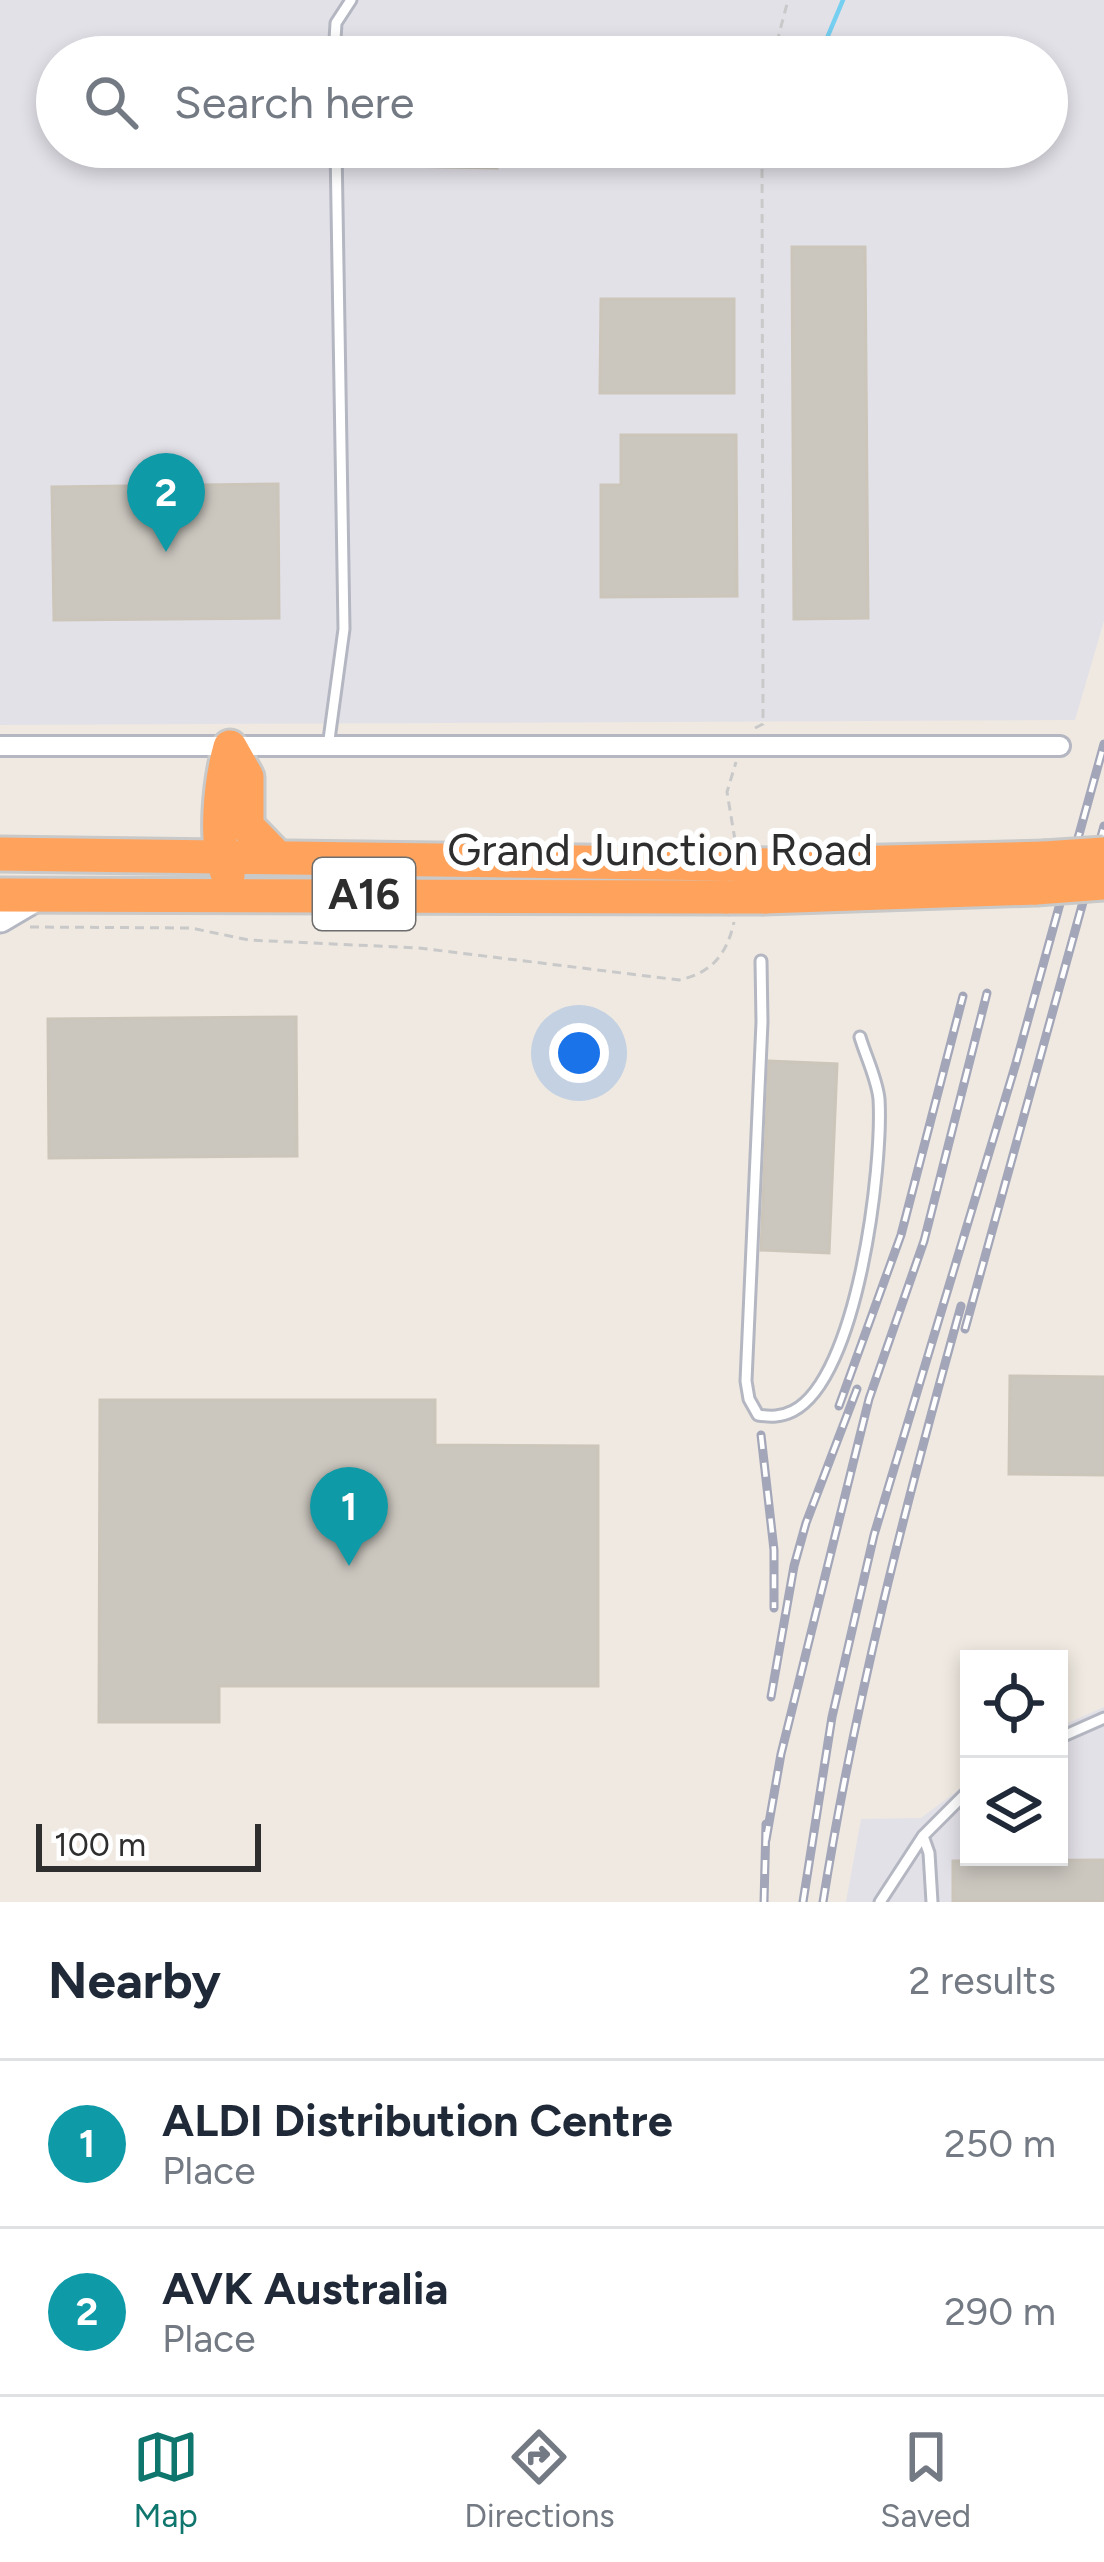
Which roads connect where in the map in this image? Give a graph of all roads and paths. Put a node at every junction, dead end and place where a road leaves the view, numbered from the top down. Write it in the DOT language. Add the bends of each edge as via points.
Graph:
graph roads {
  1 [pos="351,0"];
  2 [pos="788,0"];
  3 [pos="335,36"];
  4 [pos="779,36"];
  5 [pos="336,168"];
  6 [pos="762,168"];
  7 [pos="740,746"];
  8 [pos="1060,746"];
  9 [pos="7,747"];
  10 [pos="230,747"];
  11 [pos="328,747"];
  12 [pos="9,850"];
  13 [pos="1104,854"];
  14 [pos="220,858"];
  15 [pos="278,858"];
  16 [pos="1040,873"];
  17 [pos="742,880"];
  18 [pos="1104,883"];
  19 [pos="253,893"];
  20 [pos="0,895"];
  21 [pos="39,895"];
  22 [pos="10,924"];
  23 [pos="761,961"];
  24 [pos="860,1037"];
  25 [pos="1104,1718"];
  26 [pos="1068,1734"];
  27 [pos="960,1799"];
  28 [pos="923,1836"];
  29 [pos="880,1902"];
  30 [pos="932,1902"];
  1 -- 3 [label="lane"];
  2 -- 4 [label="path"];
  5 -- 11 [label="lane" via="344,629"];
  6 -- 7 [label="path" via="763,724 745,728"];
  7 -- 8 [label="street"];
  7 -- 11 [label="street"];
  7 -- 17 [label="path" via="728,792"];
  9 -- 10 [label="street"];
  10 -- 11 [label="street"];
  10 -- 14 [label="highway"];
  10 -- 15 [label="highway" via="247,777 247,826"];
  12 -- 14 [label="highway, Grand Junction Road / A16"];
  13 -- 16 [label="highway, Grand Junction Road / A16, bridge"];
  14 -- 15 [label="highway, Grand Junction Road / A16"];
  14 -- 19 [label="highway" via="229,877"];
  15 -- 17 [label="highway, Grand Junction Road / A16"];
  16 -- 17 [label="highway, Grand Junction Road / A16"];
  16 -- 18 [label="highway, Grand Junction Road / A16, bridge"];
  17 -- 19 [label="highway, Grand Junction Road / A16"];
  17 -- 22 [label="path" via="727,948 713,966 679,980 190,928"];
  19 -- 21 [label="highway, Grand Junction Road / A16"];
  20 -- 21 [label="highway, Grand Junction Road / A16"];
  21 -- 22 [label="street"];
  23 -- 24 [label="lane" via="746,1381 758,1415 797,1409 842,1343 878,1175 879,1094"];
  25 -- 26 [label="lane"];
  27 -- 28 [label="lane"];
  28 -- 29 [label="lane"];
  28 -- 30 [label="lane"];
}
